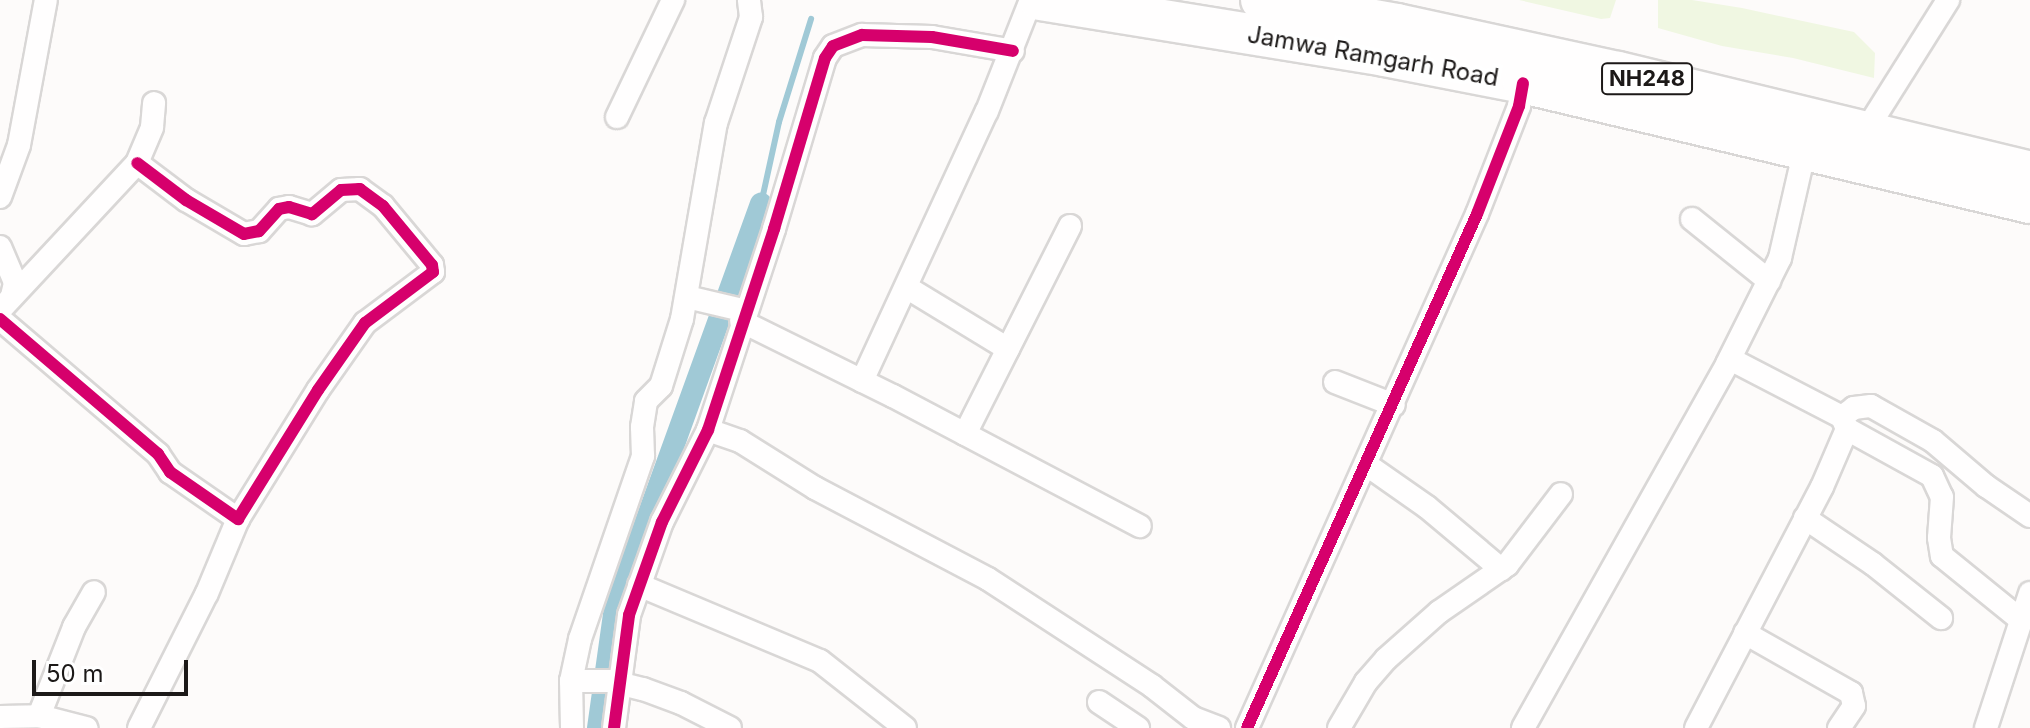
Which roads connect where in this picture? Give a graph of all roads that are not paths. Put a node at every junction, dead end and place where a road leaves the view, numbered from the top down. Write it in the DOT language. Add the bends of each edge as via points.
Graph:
graph roads {
  1 [pos="46,0"];
  2 [pos="673,0"];
  3 [pos="749,0"];
  4 [pos="1031,0"];
  5 [pos="1040,0"];
  6 [pos="1261,0"];
  7 [pos="1948,0"];
  8 [pos="1013,51"];
  9 [pos="1523,83"];
  10 [pos="154,103"];
  11 [pos="617,117"];
  12 [pos="1865,132"];
  13 [pos="1805,149"];
  14 [pos="137,163"];
  15 [pos="2030,172"];
  16 [pos="0,197"];
  17 [pos="2030,203"];
  18 [pos="1692,219"];
  19 [pos="1070,226"];
  20 [pos="0,247"];
  21 [pos="1769,281"];
  22 [pos="908,288"];
  23 [pos="697,300"];
  24 [pos="6,303"];
  25 [pos="742,314"];
  26 [pos="0,319"];
  27 [pos="1008,349"];
  28 [pos="1730,359"];
  29 [pos="862,381"];
  30 [pos="1335,382"];
  31 [pos="1394,405"];
  32 [pos="1844,423"];
  33 [pos="708,430"];
  34 [pos="965,434"];
  35 [pos="1367,465"];
  36 [pos="1561,494"];
  37 [pos="2030,516"];
  38 [pos="1805,518"];
  39 [pos="238,519"];
  40 [pos="1140,526"];
  41 [pos="1501,569"];
  42 [pos="639,585"];
  43 [pos="94,592"];
  44 [pos="2030,593"];
  45 [pos="1941,618"];
  46 [pos="2021,620"];
  47 [pos="1745,633"];
  48 [pos="576,680"];
  49 [pos="615,682"];
  50 [pos="1099,702"];
  51 [pos="39,716"];
  52 [pos="0,717"];
  53 [pos="86,728"];
  54 [pos="139,728"];
  55 [pos="572,728"];
  56 [pos="614,728"];
  57 [pos="730,728"];
  58 [pos="905,728"];
  59 [pos="1138,728"];
  60 [pos="1219,728"];
  61 [pos="1247,728"];
  62 [pos="1339,728"];
  63 [pos="1523,728"];
  64 [pos="1696,728"];
  65 [pos="1839,728"];
  66 [pos="1986,728"];
  1 -- 16 [label="street" via="19,145"];
  2 -- 11 [label="street"];
  3 -- 23 [label="street" via="751,17 716,123"];
  4 -- 8 [label="street"];
  5 -- 9 [label="highway, Jamwa Ramgarh Road / NH248"];
  6 -- 12 [label="highway, Jamwa Ramgarh Road / NH248" via="1574,62"];
  7 -- 12 [label="street"];
  8 -- 22 [label="street"];
  8 -- 25 [label="street" via="899,34 862,35 833,46 816,81 774,229"];
  9 -- 13 [label="highway, Jamwa Ramgarh Road / NH248"];
  9 -- 31 [label="street" via="1477,214"];
  10 -- 14 [label="street" via="152,127"];
  12 -- 15 [label="highway, Jamwa Ramgarh Road / NH248"];
  13 -- 17 [label="highway, Jamwa Ramgarh Road / NH248"];
  13 -- 21 [label="street" via="1780,258"];
  14 -- 24 [label="street"];
  14 -- 39 [label="street" via="244,234 259,231 283,207 312,214 341,190 360,189 383,206 432,265 430,276 365,323"];
  18 -- 21 [label="street"];
  19 -- 27 [label="street"];
  20 -- 24 [label="street" via="15,283"];
  21 -- 28 [label="street"];
  22 -- 27 [label="street"];
  22 -- 29 [label="street"];
  23 -- 25 [label="street"];
  23 -- 48 [label="street" via="661,386 646,401 643,456 580,639"];
  25 -- 29 [label="street"];
  25 -- 33 [label="street"];
  26 -- 39 [label="street" via="158,454 170,472"];
  27 -- 34 [label="street"];
  28 -- 32 [label="street"];
  28 -- 63 [label="street"];
  29 -- 34 [label="street"];
  30 -- 31 [label="street"];
  31 -- 35 [label="street"];
  32 -- 37 [label="street" via="1854,408 1871,406 1933,441"];
  32 -- 38 [label="street" via="1845,440"];
  32 -- 46 [label="street" via="1932,476 1942,497 1942,556"];
  33 -- 42 [label="street" via="662,522"];
  33 -- 60 [label="street" via="740,441 815,488 988,579 1193,718"];
  34 -- 40 [label="street"];
  35 -- 41 [label="street"];
  35 -- 61 [label="street"];
  36 -- 41 [label="street"];
  38 -- 45 [label="street"];
  38 -- 47 [label="street"];
  39 -- 54 [label="street"];
  41 -- 62 [label="street" via="1439,612 1386,659"];
  42 -- 49 [label="street"];
  42 -- 58 [label="street" via="820,661"];
  43 -- 51 [label="street" via="74,627"];
  44 -- 46 [label="street"];
  46 -- 66 [label="street"];
  47 -- 64 [label="street"];
  47 -- 65 [label="street" via="1851,693 1854,706"];
  48 -- 49 [label="street"];
  48 -- 55 [label="street"];
  49 -- 56 [label="street"];
  49 -- 57 [label="street" via="681,703"];
  50 -- 59 [label="street"];
  51 -- 52 [label="street"];
  51 -- 53 [label="street"];
}
